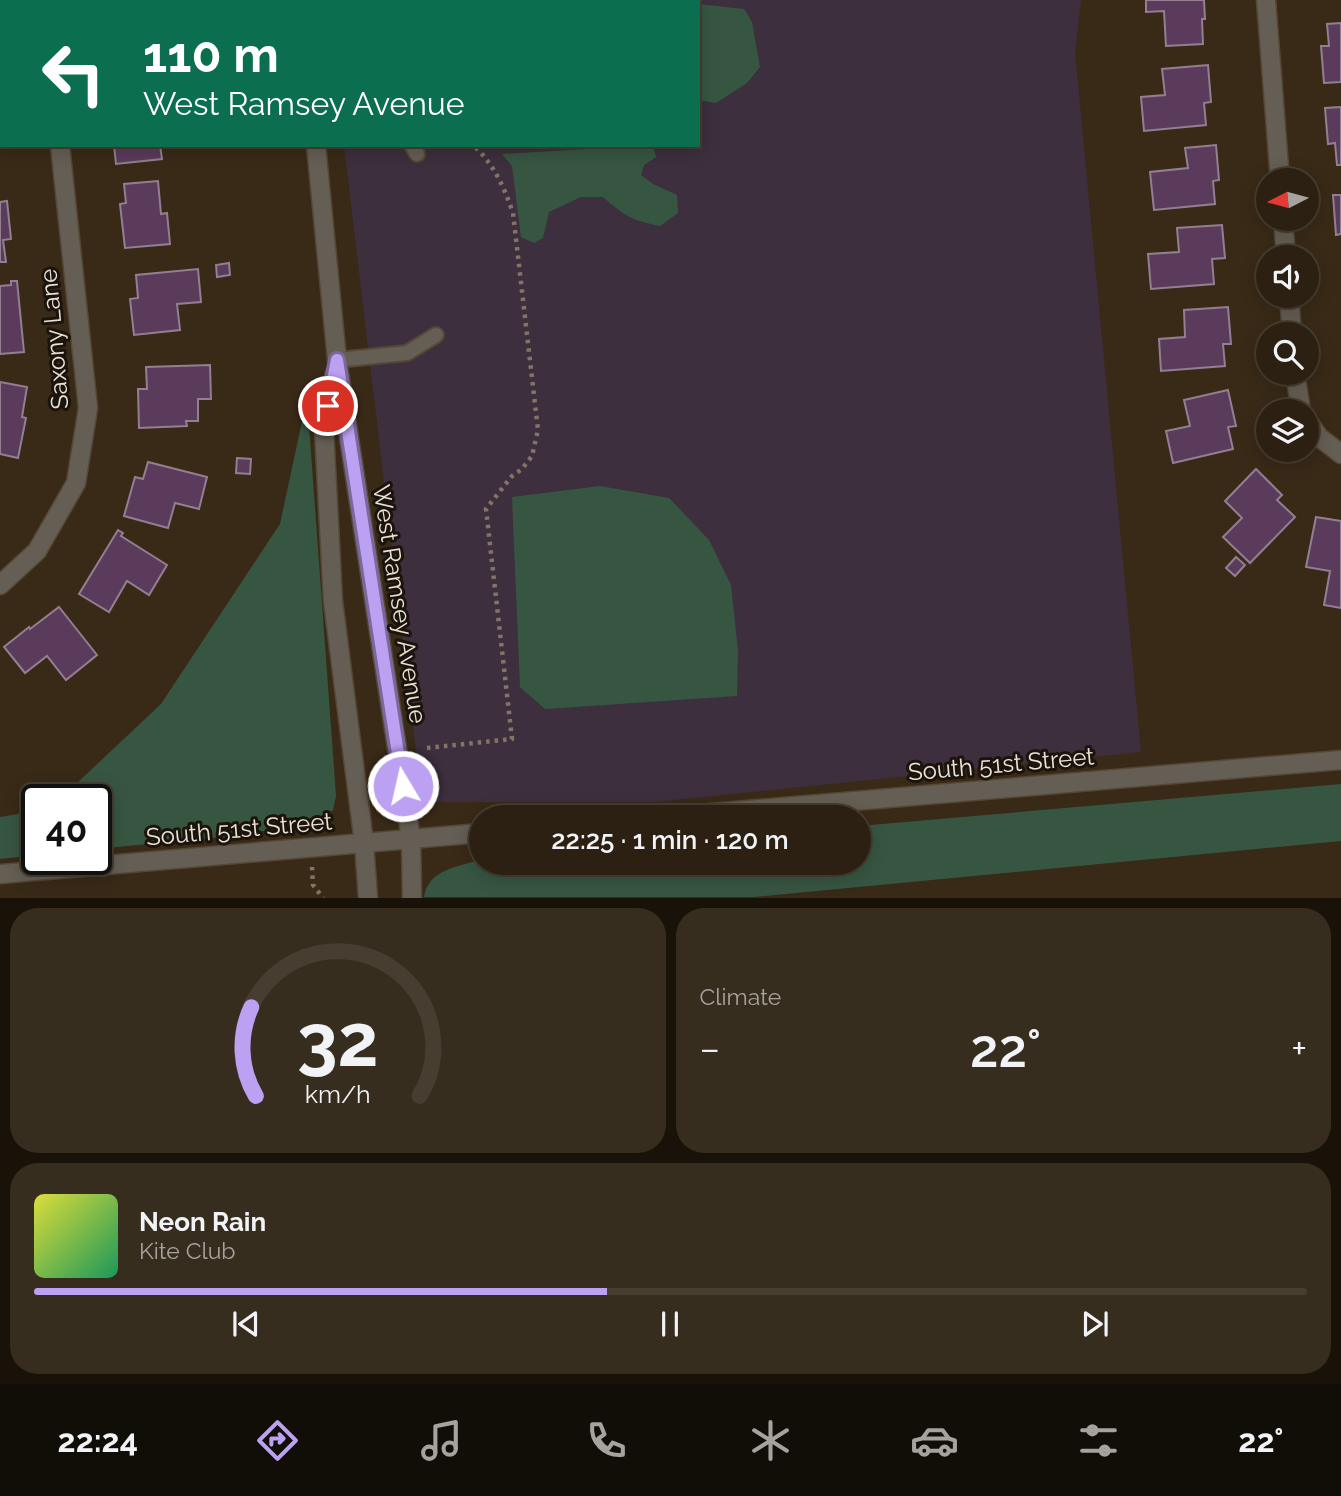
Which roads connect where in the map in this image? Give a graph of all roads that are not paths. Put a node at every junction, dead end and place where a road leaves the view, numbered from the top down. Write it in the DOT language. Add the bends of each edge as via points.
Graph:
graph roads {
  1 [pos="1266,0"];
  2 [pos="60,147"];
  3 [pos="316,147"];
  4 [pos="1279,168"];
  5 [pos="436,335"];
  6 [pos="337,360"];
  7 [pos="1319,436"];
  8 [pos="1341,454"];
  9 [pos="0,585"];
  10 [pos="1341,760"];
  11 [pos="807,805"];
  12 [pos="469,834"];
  13 [pos="411,839"];
  14 [pos="364,843"];
  15 [pos="0,874"];
  16 [pos="368,898"];
  17 [pos="412,898"];
  1 -- 4 [label="street"];
  2 -- 9 [label="street, Saxony Lane" via="88,408 76,483 37,551"];
  3 -- 6 [label="street, West Ramsey Avenue"];
  5 -- 6 [label="lane" via="407,353"];
  6 -- 13 [label="street, West Ramsey Avenue"];
  6 -- 14 [label="street, West Ramsey Avenue" via="324,429 333,601"];
  7 -- 8 [label="street"];
  10 -- 11 [label="street, South 51st Street"];
  12 -- 13 [label="street, South 51st Street"];
  13 -- 14 [label="street, South 51st Street"];
  13 -- 17 [label="street, West Ramsey Avenue"];
  14 -- 15 [label="street, South 51st Street"];
  14 -- 16 [label="street, West Ramsey Avenue"];
}
